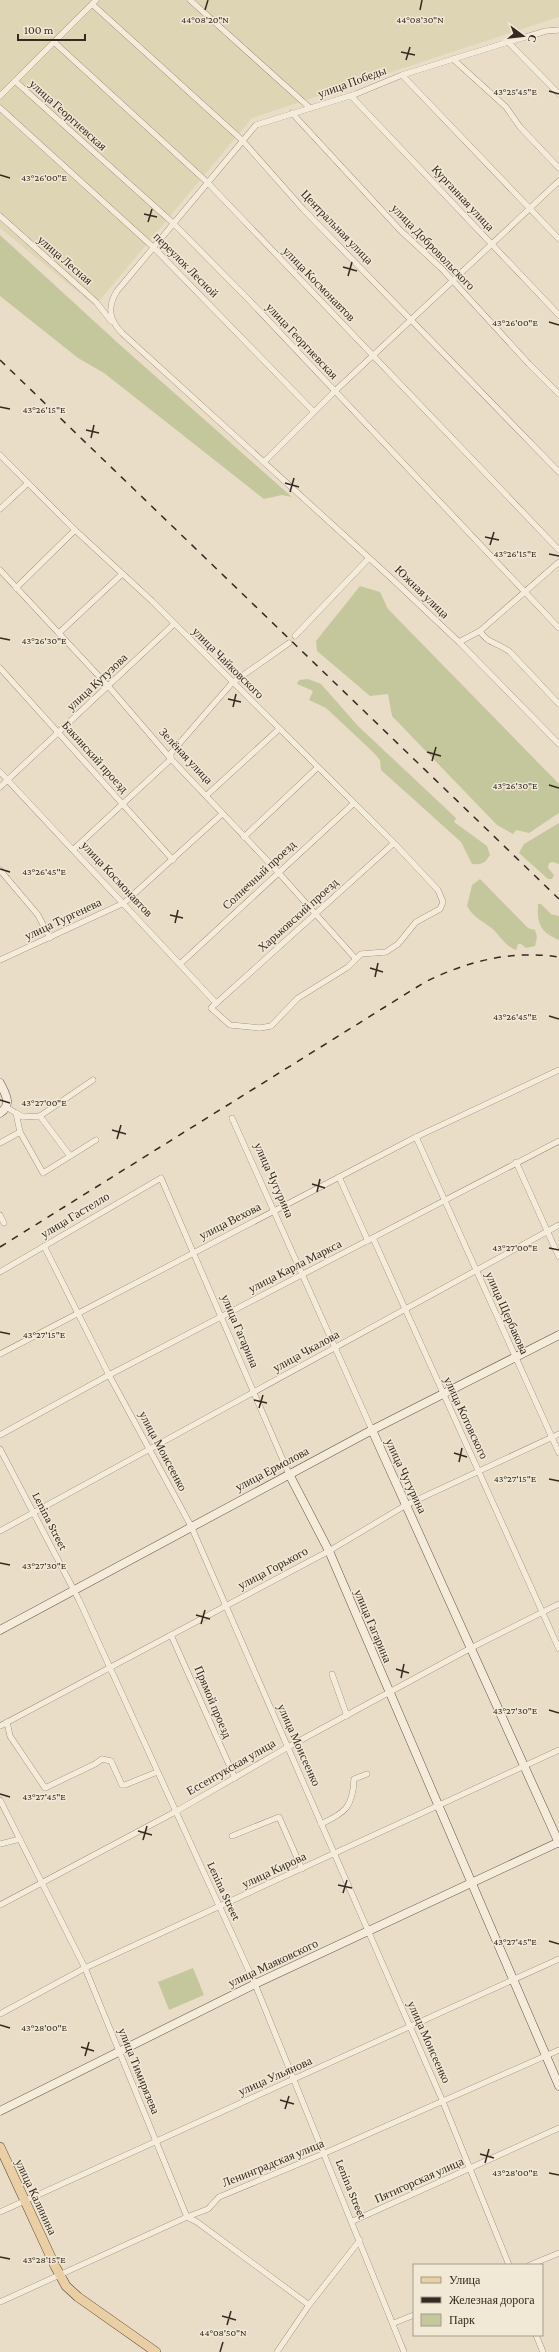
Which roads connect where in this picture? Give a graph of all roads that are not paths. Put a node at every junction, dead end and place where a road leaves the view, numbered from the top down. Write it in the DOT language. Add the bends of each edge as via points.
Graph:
graph roads {
  1 [pos="190,0"];
  2 [pos="94,2"];
  3 [pos="559,30"];
  4 [pos="54,42"];
  5 [pos="508,42"];
  6 [pos="453,59"];
  7 [pos="402,75"];
  8 [pos="15,81"];
  9 [pos="559,94"];
  10 [pos="0,96"];
  11 [pos="351,96"];
  12 [pos="0,108"];
  13 [pos="310,108"];
  14 [pos="292,113"];
  15 [pos="242,140"];
  16 [pos="559,168"];
  17 [pos="559,181"];
  18 [pos="207,182"];
  19 [pos="530,208"];
  20 [pos="0,216"];
  21 [pos="173,223"];
  22 [pos="559,239"];
  23 [pos="491,244"];
  24 [pos="153,247"];
  25 [pos="452,281"];
  26 [pos="96,302"];
  27 [pos="111,302"];
  28 [pos="559,315"];
  29 [pos="411,319"];
  30 [pos="112,322"];
  31 [pos="372,356"];
  32 [pos="334,392"];
  33 [pos="559,394"];
  34 [pos="314,412"];
  35 [pos="0,454"];
  36 [pos="265,461"];
  37 [pos="559,472"];
  38 [pos="28,483"];
  39 [pos="0,509"];
  40 [pos="75,530"];
  41 [pos="559,550"];
  42 [pos="369,558"];
  43 [pos="559,562"];
  44 [pos="0,570"];
  45 [pos="122,574"];
  46 [pos="16,588"];
  47 [pos="525,592"];
  48 [pos="174,624"];
  49 [pos="559,628"];
  50 [pos="480,632"];
  51 [pos="58,633"];
  52 [pos="295,636"];
  53 [pos="459,642"];
  54 [pos="289,643"];
  55 [pos="0,668"];
  56 [pos="232,683"];
  57 [pos="109,687"];
  58 [pos="559,704"];
  59 [pos="279,729"];
  60 [pos="58,733"];
  61 [pos="559,744"];
  62 [pos="171,759"];
  63 [pos="317,768"];
  64 [pos="0,772"];
  65 [pos="7,779"];
  66 [pos="0,787"];
  67 [pos="207,795"];
  68 [pos="124,804"];
  69 [pos="353,804"];
  70 [pos="222,814"];
  71 [pos="244,836"];
  72 [pos="394,843"];
  73 [pos="74,849"];
  74 [pos="173,860"];
  75 [pos="0,870"];
  76 [pos="278,872"];
  77 [pos="124,903"];
  78 [pos="316,914"];
  79 [pos="50,938"];
  80 [pos="355,958"];
  81 [pos="0,960"];
  82 [pos="180,964"];
  83 [pos="216,1003"];
  84 [pos="559,1070"];
  85 [pos="93,1080"];
  86 [pos="0,1083"];
  87 [pos="6,1107"];
  88 [pos="16,1113"];
  89 [pos="0,1114"];
  90 [pos="40,1116"];
  91 [pos="232,1118"];
  92 [pos="20,1132"];
  93 [pos="416,1137"];
  94 [pos="96,1140"];
  95 [pos="559,1141"];
  96 [pos="0,1143"];
  97 [pos="70,1156"];
  98 [pos="516,1162"];
  99 [pos="339,1177"];
  100 [pos="161,1178"];
  101 [pos="444,1201"];
  102 [pos="274,1210"];
  103 [pos="0,1215"];
  104 [pos="4,1223"];
  105 [pos="559,1225"];
  106 [pos="548,1232"];
  107 [pos="371,1240"];
  108 [pos="44,1246"];
  109 [pos="193,1252"];
  110 [pos="559,1257"];
  111 [pos="476,1271"];
  112 [pos="0,1272"];
  113 [pos="303,1274"];
  114 [pos="405,1310"];
  115 [pos="78,1312"];
  116 [pos="221,1317"];
  117 [pos="559,1335"];
  118 [pos="336,1348"];
  119 [pos="0,1354"];
  120 [pos="516,1359"];
  121 [pos="109,1374"];
  122 [pos="254,1392"];
  123 [pos="442,1394"];
  124 [pos="372,1430"];
  125 [pos="559,1434"];
  126 [pos="0,1436"];
  127 [pos="552,1437"];
  128 [pos="0,1449"];
  129 [pos="150,1449"];
  130 [pos="559,1454"];
  131 [pos="478,1472"];
  132 [pos="289,1474"];
  133 [pos="406,1505"];
  134 [pos="34,1513"];
  135 [pos="191,1526"];
  136 [pos="0,1531"];
  137 [pos="328,1551"];
  138 [pos="74,1590"];
  139 [pos="559,1604"];
  140 [pos="226,1606"];
  141 [pos="542,1612"];
  142 [pos="0,1630"];
  143 [pos="171,1635"];
  144 [pos="471,1648"];
  145 [pos="559,1649"];
  146 [pos="111,1668"];
  147 [pos="332,1674"];
  148 [pos="389,1694"];
  149 [pos="347,1716"];
  150 [pos="7,1722"];
  151 [pos="0,1726"];
  152 [pos="288,1747"];
  153 [pos="559,1750"];
  154 [pos="524,1766"];
  155 [pos="157,1772"];
  156 [pos="367,1774"];
  157 [pos="235,1778"];
  158 [pos="0,1800"];
  159 [pos="437,1806"];
  160 [pos="175,1812"];
  161 [pos="321,1824"];
  162 [pos="232,1836"];
  163 [pos="20,1839"];
  164 [pos="559,1842"];
  165 [pos="0,1844"];
  166 [pos="334,1854"];
  167 [pos="302,1869"];
  168 [pos="41,1882"];
  169 [pos="471,1884"];
  170 [pos="0,1904"];
  171 [pos="219,1907"];
  172 [pos="368,1932"];
  173 [pos="559,1959"];
  174 [pos="85,1968"];
  175 [pos="513,1980"];
  176 [pos="255,1984"];
  177 [pos="0,2014"];
  178 [pos="410,2027"];
  179 [pos="559,2050"];
  180 [pos="119,2051"];
  181 [pos="546,2056"];
  182 [pos="295,2080"];
  183 [pos="559,2086"];
  184 [pos="443,2102"];
  185 [pos="0,2111"];
  186 [pos="559,2128"];
  187 [pos="156,2140"];
  188 [pos="0,2147"];
  189 [pos="325,2153"];
  190 [pos="470,2169"];
  191 [pos="25,2201"];
  192 [pos="0,2212"];
  193 [pos="187,2217"];
  194 [pos="353,2221"];
  195 [pos="360,2240"];
  196 [pos="559,2253"];
  197 [pos="509,2264"];
  198 [pos="532,2264"];
  199 [pos="60,2276"];
  200 [pos="0,2302"];
  201 [pos="309,2305"];
  202 [pos="413,2315"];
  203 [pos="394,2323"];
  204 [pos="536,2336"];
  205 [pos="156,2352"];
  206 [pos="277,2352"];
  207 [pos="404,2352"];
  208 [pos="543,2352"];
  1 -- 13 [label="street"];
  2 -- 4 [label="street"];
  2 -- 15 [label="street, Центральная улица"];
  3 -- 5 [label="street" via="546,31"];
  4 -- 8 [label="street"];
  4 -- 18 [label="street, улица Космонавтов"];
  5 -- 6 [label="street"];
  5 -- 9 [label="street"];
  6 -- 7 [label="street"];
  6 -- 16 [label="street" via="506,107 520,127"];
  7 -- 11 [label="street, улица Победы"];
  7 -- 19 [label="street, улица Победы"];
  8 -- 10 [label="street"];
  8 -- 21 [label="street, улица Георгиевская"];
  11 -- 13 [label="street, улица Победы"];
  11 -- 23 [label="street, Курганная улица"];
  12 -- 24 [label="street, переулок Лесной"];
  13 -- 14 [label="street, улица Победы"];
  14 -- 15 [label="street, улица Победы" via="256,125"];
  14 -- 25 [label="street, улица Добровольского" via="400,230"];
  15 -- 18 [label="street, улица Победы"];
  15 -- 29 [label="street, Центральная улица" via="303,209"];
  17 -- 19 [label="street"];
  18 -- 21 [label="street, улица Победы"];
  18 -- 31 [label="street, улица Космонавтов"];
  19 -- 22 [label="street, улица Победы"];
  19 -- 23 [label="street"];
  20 -- 26 [label="street, улица Лесная"];
  21 -- 24 [label="street, улица Победы"];
  21 -- 32 [label="street, улица Георгиевская"];
  23 -- 25 [label="street"];
  23 -- 28 [label="street, Курганная улица"];
  24 -- 27 [label="street, улица Победы"];
  24 -- 34 [label="street, переулок Лесной"];
  25 -- 29 [label="street"];
  25 -- 33 [label="street, улица Добровольского"];
  26 -- 27 [label="street"];
  26 -- 30 [label="street, улица Лесная"];
  27 -- 30 [label="street"];
  29 -- 31 [label="street"];
  29 -- 37 [label="street, Центральная улица"];
  30 -- 36 [label="street, улица Лесная" via="122,334"];
  31 -- 32 [label="street"];
  31 -- 41 [label="street, улица Космонавтов"];
  32 -- 34 [label="street"];
  32 -- 47 [label="street, улица Георгиевская"];
  34 -- 36 [label="street"];
  35 -- 38 [label="street, улица Чайковского"];
  36 -- 42 [label="street, Южная улица"];
  38 -- 39 [label="street"];
  38 -- 40 [label="street, улица Чайковского"];
  40 -- 45 [label="street, улица Чайковского"];
  40 -- 46 [label="street"];
  42 -- 52 [label="street"];
  42 -- 53 [label="street, Южная улица"];
  43 -- 47 [label="street"];
  44 -- 46 [label="street, Зелёная улица"];
  45 -- 48 [label="street, улица Чайковского"];
  45 -- 51 [label="street"];
  46 -- 51 [label="street, Зелёная улица"];
  47 -- 49 [label="street, улица Георгиевская"];
  47 -- 50 [label="street"];
  48 -- 56 [label="street, улица Чайковского"];
  48 -- 57 [label="street, улица Кутузова"];
  50 -- 53 [label="street"];
  50 -- 58 [label="street" via="488,642 500,645 510,652"];
  51 -- 57 [label="street, Зелёная улица"];
  53 -- 61 [label="street, Южная улица"];
  54 -- 56 [label="street"];
  55 -- 60 [label="street, Бакинский проезд"];
  56 -- 59 [label="street, улица Чайковского"];
  56 -- 62 [label="street" via="171,753"];
  57 -- 60 [label="street, улица Кутузова"];
  57 -- 62 [label="street, Зелёная улица"];
  59 -- 63 [label="street, улица Чайковского"];
  59 -- 67 [label="street"];
  60 -- 65 [label="street, улица Кутузова"];
  60 -- 68 [label="street, Бакинский проезд"];
  62 -- 67 [label="street, Зелёная улица"];
  62 -- 68 [label="street"];
  63 -- 69 [label="street, улица Чайковского"];
  63 -- 71 [label="street"];
  64 -- 65 [label="street, улица Космонавтов"];
  65 -- 66 [label="street, улица Кутузова"];
  65 -- 73 [label="street, улица Космонавтов"];
  67 -- 70 [label="street, Зелёная улица"];
  68 -- 73 [label="street"];
  68 -- 74 [label="street, Бакинский проезд"];
  69 -- 72 [label="street, улица Чайковского"];
  69 -- 76 [label="street, Солнечный проезд"];
  70 -- 71 [label="street, Зелёная улица"];
  70 -- 74 [label="street, улица Тургенева"];
  71 -- 76 [label="street, Зелёная улица"];
  72 -- 78 [label="street, Харьковский проезд"];
  72 -- 80 [label="street, улица Чайковского" via="438,890 443,902 440,909 416,922 398,944 386,952 361,954"];
  73 -- 77 [label="street, улица Космонавтов"];
  74 -- 77 [label="street, улица Тургенева"];
  75 -- 79 [label="street" via="38,915"];
  76 -- 78 [label="street, Зелёная улица"];
  76 -- 82 [label="street, Солнечный проезд"];
  77 -- 79 [label="street, улица Тургенева"];
  77 -- 82 [label="street, улица Космонавтов"];
  78 -- 80 [label="street, Зелёная улица"];
  78 -- 83 [label="street, Харьковский проезд"];
  79 -- 81 [label="street, улица Тургенева"];
  80 -- 83 [label="street" via="348,967 298,998 271,1026 260,1028 230,1025 211,1008"];
  82 -- 83 [label="street, улица Космонавтов"];
  84 -- 93 [label="street, улица Вехова"];
  85 -- 90 [label="street"];
  86 -- 87 [label="street" via="8,1101"];
  87 -- 88 [label="street"];
  87 -- 89 [label="street"];
  88 -- 90 [label="street" via="23,1117"];
  88 -- 92 [label="street"];
  90 -- 97 [label="street"];
  91 -- 102 [label="street, улица Чугурина"];
  92 -- 96 [label="street"];
  92 -- 97 [label="street" via="43,1173"];
  93 -- 99 [label="street, улица Вехова"];
  93 -- 101 [label="street, улица Щербакова"];
  94 -- 97 [label="street"];
  95 -- 98 [label="street, улица Карла Маркса"];
  98 -- 101 [label="street, улица Карла Маркса"];
  98 -- 106 [label="street"];
  99 -- 102 [label="street, улица Вехова"];
  99 -- 107 [label="street, улица Котовского"];
  100 -- 108 [label="street, улица Гастелло"];
  100 -- 109 [label="street, улица Гагарина"];
  101 -- 107 [label="street, улица Карла Маркса"];
  101 -- 111 [label="street, улица Щербакова"];
  102 -- 109 [label="street, улица Вехова"];
  102 -- 113 [label="street, улица Чугурина"];
  103 -- 104 [label="street"];
  105 -- 106 [label="street, улица Чкалова"];
  106 -- 110 [label="street"];
  106 -- 111 [label="street, улица Чкалова"];
  107 -- 113 [label="street, улица Карла Маркса"];
  107 -- 114 [label="street, улица Котовского"];
  108 -- 112 [label="street, улица Гастелло"];
  108 -- 115 [label="street, улица Моисеенко"];
  109 -- 115 [label="street, улица Вехова"];
  109 -- 116 [label="street, улица Гагарина"];
  111 -- 114 [label="street, улица Чкалова"];
  111 -- 120 [label="street, улица Щербакова"];
  113 -- 116 [label="street, улица Карла Маркса"];
  113 -- 118 [label="street, улица Чугурина"];
  114 -- 118 [label="street, улица Чкалова"];
  114 -- 123 [label="street, улица Котовского"];
  115 -- 119 [label="street, улица Вехова"];
  115 -- 121 [label="street, улица Моисеенко"];
  116 -- 121 [label="street, улица Карла Маркса"];
  116 -- 122 [label="street, улица Гагарина"];
  117 -- 120 [label="street, улица Ермолова"];
  118 -- 122 [label="street, улица Чкалова"];
  118 -- 124 [label="street, улица Чугурина"];
  120 -- 123 [label="street, улица Ермолова"];
  120 -- 127 [label="street, улица Щербакова"];
  121 -- 126 [label="street, улица Карла Маркса"];
  121 -- 129 [label="street, улица Моисеенко"];
  122 -- 129 [label="street, улица Чкалова"];
  122 -- 132 [label="street, улица Гагарина"];
  123 -- 124 [label="street, улица Ермолова"];
  123 -- 131 [label="street, улица Котовского"];
  124 -- 132 [label="street, улица Ермолова"];
  124 -- 133 [label="street, улица Чугурина"];
  125 -- 127 [label="street, улица Горького"];
  127 -- 130 [label="street, улица Щербакова"];
  127 -- 131 [label="street, улица Горького"];
  128 -- 134 [label="street, Lenina Street"];
  129 -- 134 [label="street, улица Чкалова"];
  129 -- 135 [label="street, улица Моисеенко"];
  131 -- 133 [label="street, улица Горького"];
  131 -- 141 [label="street, улица Котовского"];
  132 -- 135 [label="street, улица Ермолова"];
  132 -- 137 [label="street, улица Гагарина"];
  133 -- 137 [label="street, улица Горького"];
  133 -- 144 [label="street, улица Чугурина"];
  134 -- 136 [label="street, улица Чкалова"];
  134 -- 138 [label="street, Lenina Street"];
  135 -- 138 [label="street, улица Ермолова"];
  135 -- 140 [label="street, улица Моисеенко"];
  137 -- 140 [label="street, улица Горького"];
  137 -- 148 [label="street, улица Гагарина"];
  138 -- 142 [label="street, улица Ермолова"];
  138 -- 146 [label="street, Lenina Street"];
  139 -- 141 [label="street, Ессентукская улица"];
  140 -- 143 [label="street, улица Горького"];
  140 -- 152 [label="street, улица Моисеенко"];
  141 -- 144 [label="street, Ессентукская улица"];
  141 -- 145 [label="street, улица Котовского"];
  143 -- 146 [label="street, улица Горького"];
  143 -- 157 [label="street, Прямой проезд"];
  144 -- 148 [label="street, Ессентукская улица"];
  144 -- 154 [label="street, улица Чугурина"];
  146 -- 150 [label="street, улица Горького"];
  146 -- 155 [label="street, Lenina Street"];
  147 -- 149 [label="street"];
  148 -- 149 [label="street, Ессентукская улица"];
  148 -- 159 [label="street, улица Гагарина"];
  149 -- 152 [label="street, Ессентукская улица"];
  150 -- 151 [label="street, улица Горького"];
  150 -- 155 [label="street" via="10,1736 45,1788 102,1759 110,1761 122,1785"];
  152 -- 157 [label="street, Ессентукская улица"];
  152 -- 161 [label="street, улица Моисеенко"];
  153 -- 154 [label="street, улица Кирова"];
  154 -- 159 [label="street, улица Кирова"];
  154 -- 164 [label="street, улица Чугурина"];
  155 -- 160 [label="street, Lenina Street"];
  156 -- 161 [label="street" via="354,1779 353,1792 346,1810"];
  157 -- 160 [label="street, Ессентукская улица"];
  158 -- 163 [label="street, улица Тимирязева"];
  159 -- 166 [label="street, улица Кирова"];
  159 -- 169 [label="street, улица Гагарина"];
  160 -- 168 [label="street, Ессентукская улица"];
  160 -- 171 [label="street, Lenina Street"];
  161 -- 166 [label="street, улица Моисеенко"];
  162 -- 167 [label="street" via="279,1818"];
  163 -- 165 [label="street"];
  163 -- 168 [label="street, улица Тимирязева"];
  164 -- 169 [label="street, улица Маяковского"];
  166 -- 167 [label="street, улица Кирова"];
  166 -- 172 [label="street, улица Моисеенко"];
  167 -- 171 [label="street, улица Кирова"];
  168 -- 170 [label="street, Ессентукская улица"];
  168 -- 174 [label="street, улица Тимирязева"];
  169 -- 172 [label="street, улица Маяковского"];
  169 -- 175 [label="street, улица Гагарина"];
  171 -- 174 [label="street, улица Кирова"];
  171 -- 176 [label="street, Lenina Street"];
  172 -- 176 [label="street, улица Маяковского"];
  172 -- 178 [label="street, улица Моисеенко"];
  173 -- 175 [label="street, улица Ульянова"];
  174 -- 177 [label="street, улица Кирова"];
  174 -- 180 [label="street, улица Тимирязева"];
  175 -- 178 [label="street, улица Ульянова"];
  175 -- 181 [label="street, улица Гагарина"];
  176 -- 180 [label="street, улица Маяковского"];
  176 -- 182 [label="street, Lenina Street"];
  178 -- 182 [label="street, улица Ульянова"];
  178 -- 184 [label="street, улица Моисеенко"];
  179 -- 181 [label="street, Ленинградская улица"];
  180 -- 185 [label="street, улица Маяковского"];
  180 -- 187 [label="street, улица Тимирязева"];
  181 -- 183 [label="street, улица Гагарина"];
  181 -- 184 [label="street, Ленинградская улица"];
  182 -- 187 [label="street, улица Ульянова"];
  182 -- 189 [label="street, Lenina Street"];
  184 -- 189 [label="street, Ленинградская улица"];
  184 -- 190 [label="street, улица Моисеенко"];
  186 -- 190 [label="street, Пятигорская улица"];
  187 -- 191 [label="street, улица Ульянова"];
  187 -- 193 [label="street, улица Тимирязева"];
  188 -- 191 [label="main road, улица Калинина"];
  189 -- 193 [label="street, Ленинградская улица" via="219,2197 208,2209"];
  189 -- 194 [label="street, Lenina Street"];
  190 -- 194 [label="street, Пятигорская улица"];
  190 -- 197 [label="street, улица Моисеенко"];
  191 -- 192 [label="street, улица Ульянова"];
  191 -- 199 [label="main road, улица Калинина"];
  193 -- 199 [label="street, Ленинградская улица"];
  193 -- 201 [label="street"];
  194 -- 195 [label="street, Lenina Street"];
  195 -- 201 [label="street"];
  195 -- 203 [label="street, Lenina Street"];
  196 -- 198 [label="street"];
  199 -- 200 [label="street, Ленинградская улица"];
  199 -- 205 [label="main road, улица Калинина" via="69,2290"];
  201 -- 206 [label="street"];
  202 -- 203 [label="street"];
  203 -- 207 [label="street, Lenina Street"];
  204 -- 208 [label="street"];
}
